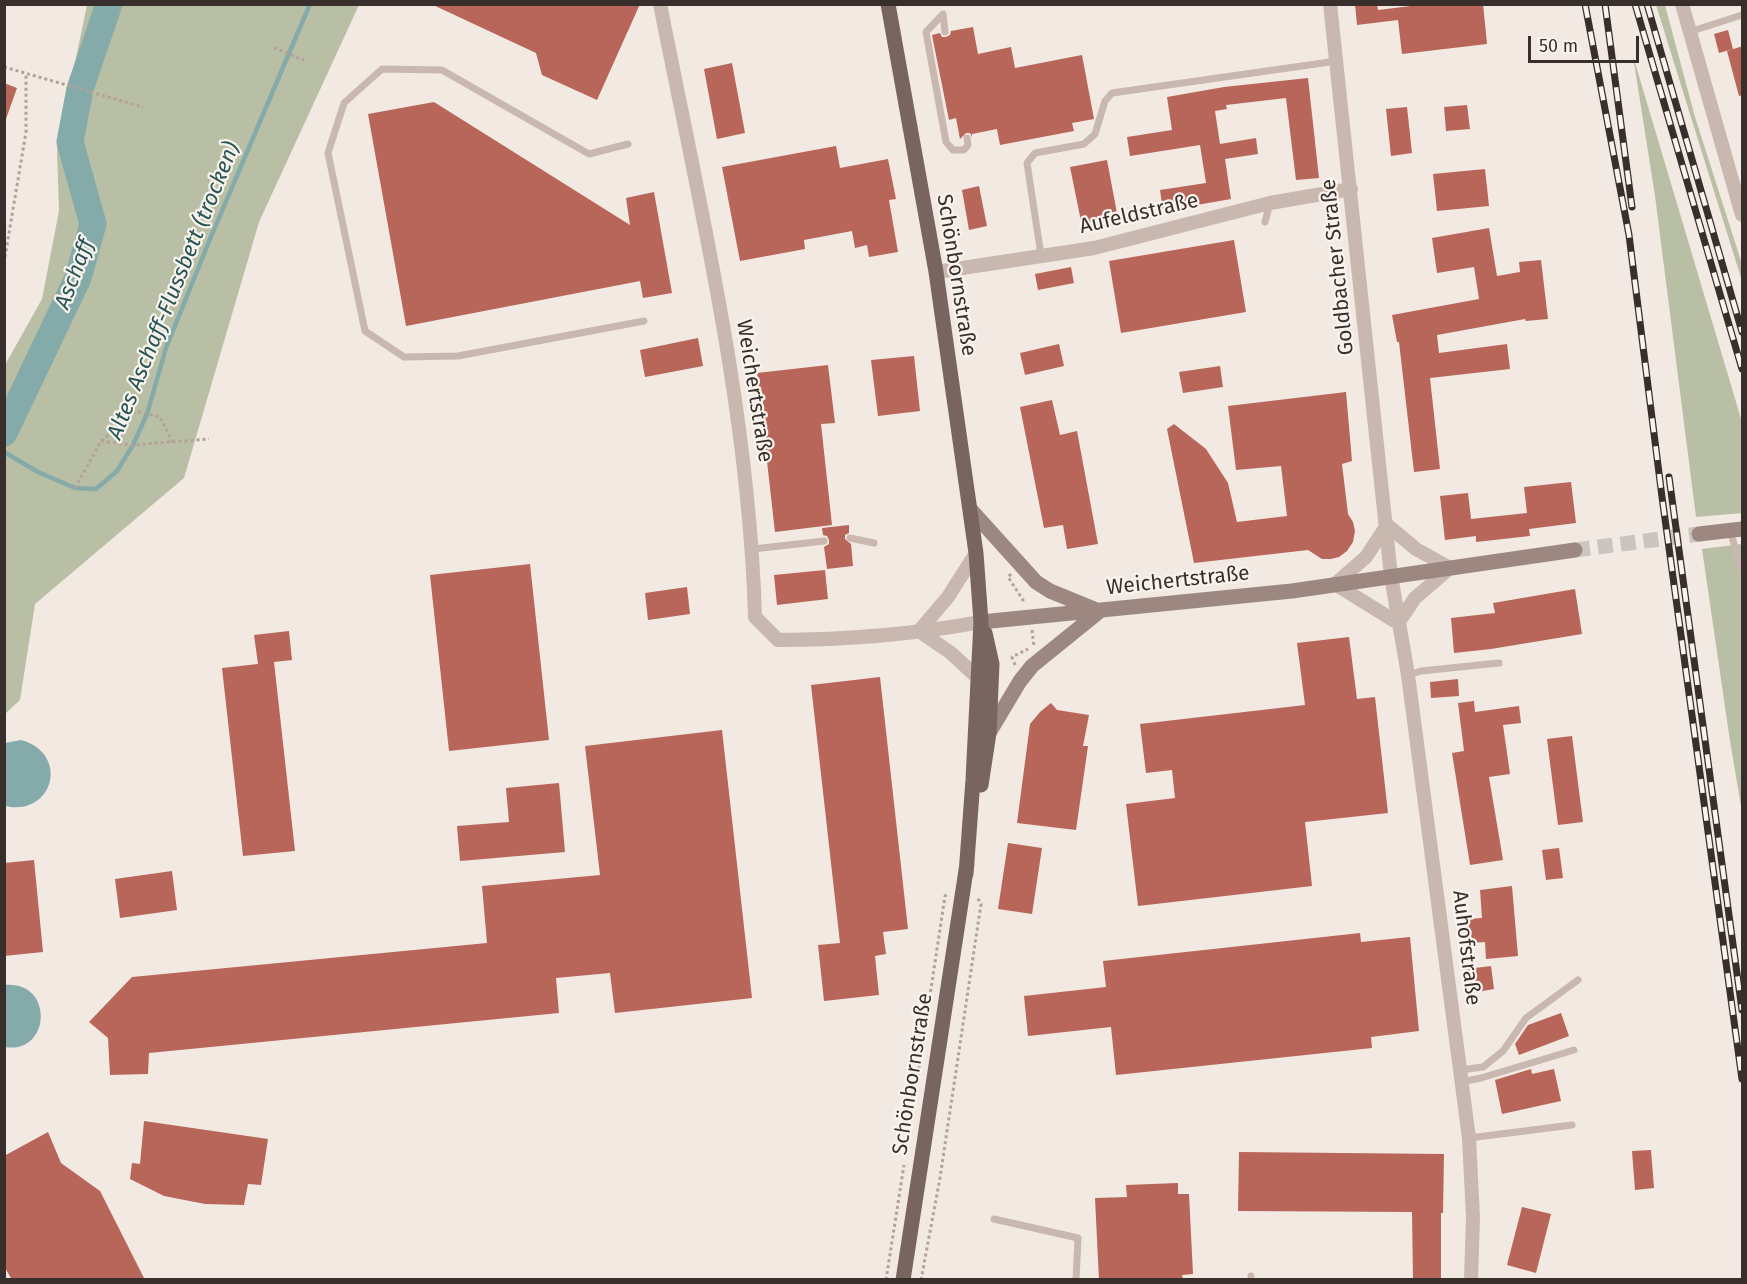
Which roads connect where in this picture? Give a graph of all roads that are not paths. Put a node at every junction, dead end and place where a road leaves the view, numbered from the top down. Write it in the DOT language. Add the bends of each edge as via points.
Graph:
graph roads {
  1 [pos="660,4"];
  2 [pos="888,4"];
  3 [pos="1330,4"];
  4 [pos="1682,4"];
  5 [pos="1743,15"];
  6 [pos="945,32"];
  7 [pos="1689,32"];
  8 [pos="1336,61"];
  9 [pos="967,138"];
  10 [pos="628,144"];
  11 [pos="1351,189"];
  12 [pos="1740,199"];
  13 [pos="1270,203"];
  14 [pos="1743,215"];
  15 [pos="1265,222"];
  16 [pos="1041,255"];
  17 [pos="936,272"];
  18 [pos="644,321"];
  19 [pos="972,510"];
  20 [pos="1387,525"];
  21 [pos="1736,529"];
  22 [pos="1699,534"];
  23 [pos="850,538"];
  24 [pos="824,541"];
  25 [pos="874,543"];
  26 [pos="753,549"];
  27 [pos="1575,550"];
  28 [pos="976,553"];
  29 [pos="1450,568"];
  30 [pos="1743,572"];
  31 [pos="1391,576"];
  32 [pos="1335,584"];
  33 [pos="1100,611"];
  34 [pos="981,622"];
  35 [pos="1398,623"];
  36 [pos="919,631"];
  37 [pos="1499,663"];
  38 [pos="1408,675"];
  39 [pos="978,678"];
  40 [pos="989,733"];
  41 [pos="966,874"];
  42 [pos="1578,980"];
  43 [pos="1574,1050"];
  44 [pos="1460,1076"];
  45 [pos="1572,1125"];
  46 [pos="1469,1138"];
  47 [pos="994,1220"];
  48 [pos="903,1280"];
  49 [pos="1076,1280"];
  50 [pos="1471,1280"];
  1 -- 26 [label="street, Weichertstraße" via="732,372"];
  2 -- 17 [label="main road, Schönbornstraße"];
  3 -- 8 [label="street, Goldbacher Straße"];
  4 -- 7 [label="street"];
  5 -- 7 [label="lane"];
  6 -- 9 [label="lane" via="943,14 926,32 946,142 953,150 964,150"];
  7 -- 12 [label="street"];
  8 -- 11 [label="street, Goldbacher Straße"];
  8 -- 16 [label="lane" via="1112,93 1105,101 1095,134 1084,144 1035,153 1027,163"];
  10 -- 18 [label="lane" via="589,154 442,70 382,69 344,104 328,153 365,331 404,357 458,356"];
  11 -- 13 [label="street, Aufeldstraße"];
  11 -- 20 [label="street, Goldbacher Straße"];
  12 -- 14 [label="street"];
  13 -- 15 [label="lane"];
  13 -- 16 [label="street, Aufeldstraße" via="1094,248"];
  16 -- 17 [label="street, Aufeldstraße"];
  17 -- 19 [label="main road, Schönbornstraße"];
  19 -- 28 [label="main road, Schönbornstraße"];
  19 -- 33 [label="main road" via="1036,582"];
  20 -- 29 [label="street" via="1416,549"];
  20 -- 31 [label="street, Goldbacher Straße"];
  20 -- 32 [label="street" via="1366,557"];
  21 -- 22 [label="main road"];
  21 -- 30 [label="lane"];
  23 -- 25 [label="lane"];
  24 -- 26 [label="lane"];
  26 -- 36 [label="street, Weichertstraße" via="755,617 778,640"];
  27 -- 29 [label="main road"];
  28 -- 34 [label="main road, Schönbornstraße"];
  28 -- 36 [label="street" via="948,597"];
  29 -- 31 [label="main road"];
  29 -- 35 [label="street" via="1415,598"];
  31 -- 32 [label="main road, Weichertstraße"];
  31 -- 35 [label="street, Auhofstraße"];
  32 -- 33 [label="main road, Weichertstraße"];
  32 -- 35 [label="street"];
  33 -- 34 [label="main road, Weichertstraße"];
  33 -- 40 [label="main road" via="1032,666"];
  34 -- 36 [label="street, Weichertstraße"];
  34 -- 39 [label="main road, Schönbornstraße"];
  34 -- 40 [label="main road, Schönbornstraße" via="992,658"];
  35 -- 38 [label="street, Auhofstraße"];
  36 -- 39 [label="street"];
  37 -- 38 [label="lane"];
  38 -- 44 [label="street, Auhofstraße"];
  39 -- 41 [label="main road, Schönbornstraße"];
  40 -- 41 [label="main road, Schönbornstraße"];
  41 -- 48 [label="main road, Schönbornstraße"];
  42 -- 44 [label="lane" via="1526,1017 1503,1051 1483,1067"];
  43 -- 44 [label="lane" via="1481,1078"];
  44 -- 46 [label="street, Auhofstraße"];
  45 -- 46 [label="lane"];
  46 -- 50 [label="street, Auhofstraße"];
  47 -- 49 [label="lane" via="1078,1238"];
}
